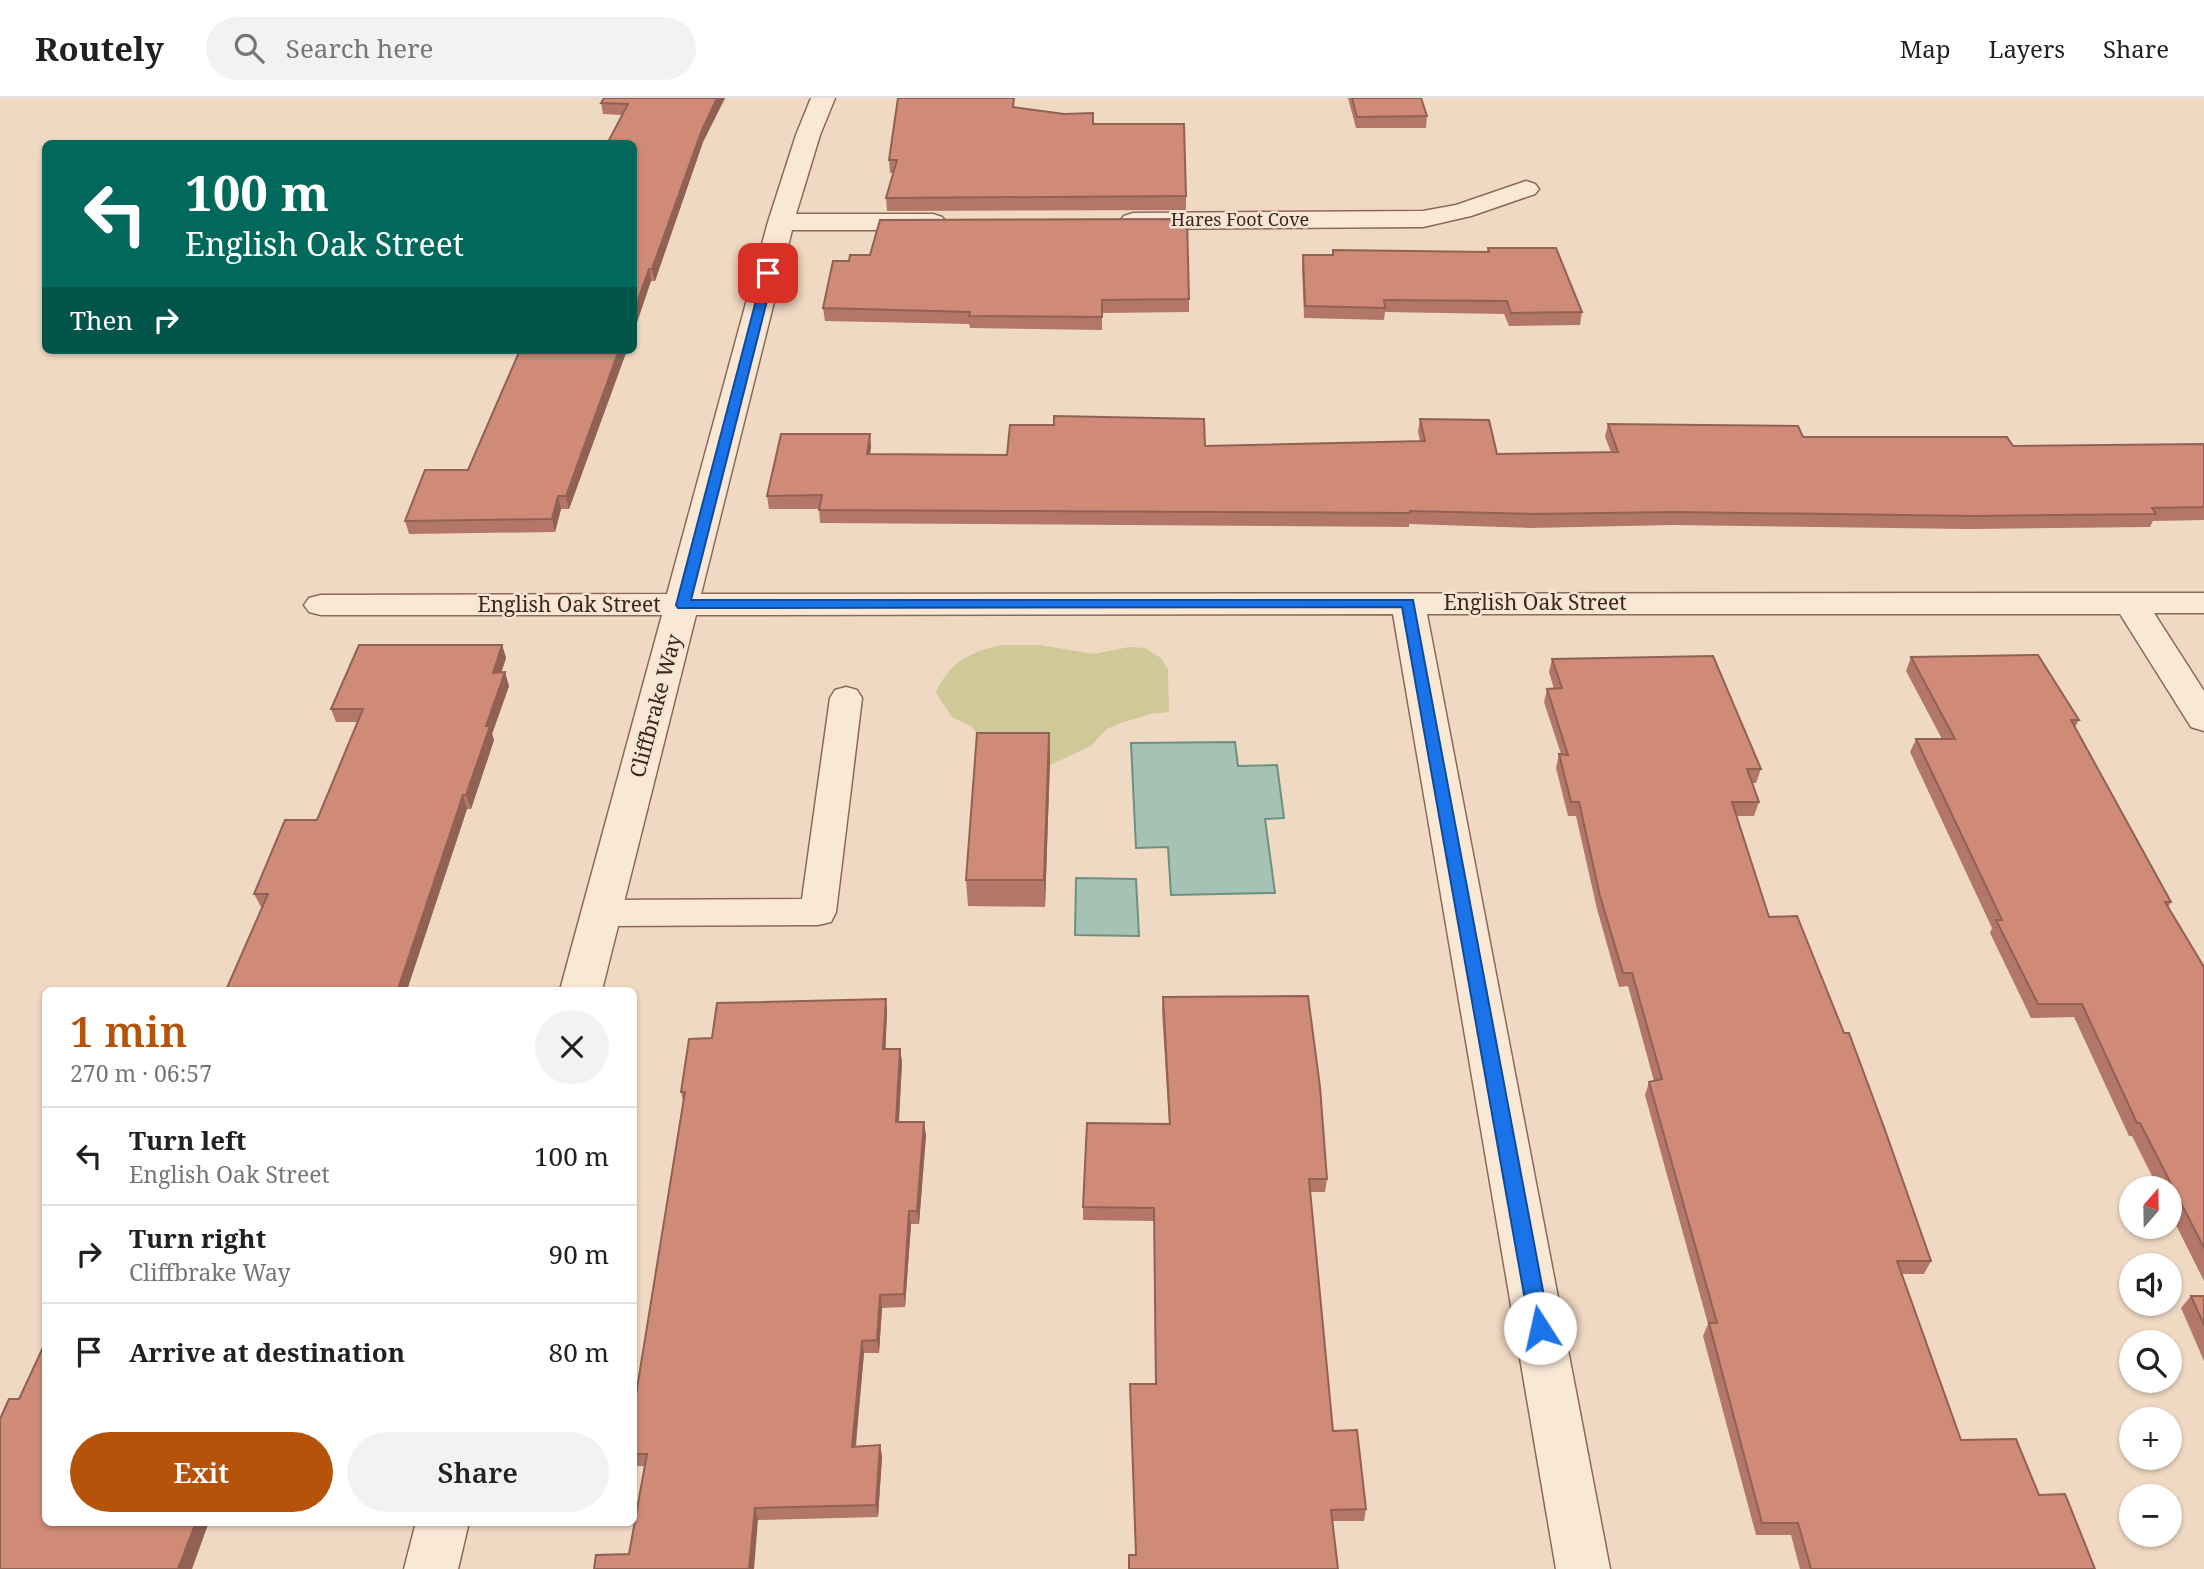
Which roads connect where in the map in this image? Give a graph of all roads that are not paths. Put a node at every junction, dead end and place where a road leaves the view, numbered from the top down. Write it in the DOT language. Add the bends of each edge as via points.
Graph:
graph roads {
  1 [pos="823,98"];
  2 [pos="1526,189"];
  3 [pos="1104,221"];
  4 [pos="781,222"];
  5 [pos="952,222"];
  6 [pos="1408,603"];
  7 [pos="2130,603"];
  8 [pos="2204,603"];
  9 [pos="321,605"];
  10 [pos="683,605"];
  11 [pos="846,698"];
  12 [pos="2204,719"];
  13 [pos="602,913"];
  14 [pos="583,987"];
  15 [pos="442,1526"];
  16 [pos="431,1569"];
  17 [pos="1584,1569"];
  1 -- 4 [label="street, Cliffbrake Way"];
  2 -- 3 [label="street, Hares Foot Cove" via="1423,219"];
  4 -- 5 [label="street"];
  4 -- 10 [label="street, Cliffbrake Way"];
  6 -- 7 [label="street, English Oak Street"];
  6 -- 10 [label="street, English Oak Street"];
  6 -- 17 [label="street"];
  7 -- 8 [label="street, English Oak Street"];
  7 -- 12 [label="street"];
  9 -- 10 [label="street, English Oak Street"];
  10 -- 13 [label="street, Cliffbrake Way"];
  11 -- 13 [label="lane" via="818,912"];
  13 -- 14 [label="street, Cliffbrake Way"];
  15 -- 16 [label="street"];
}
